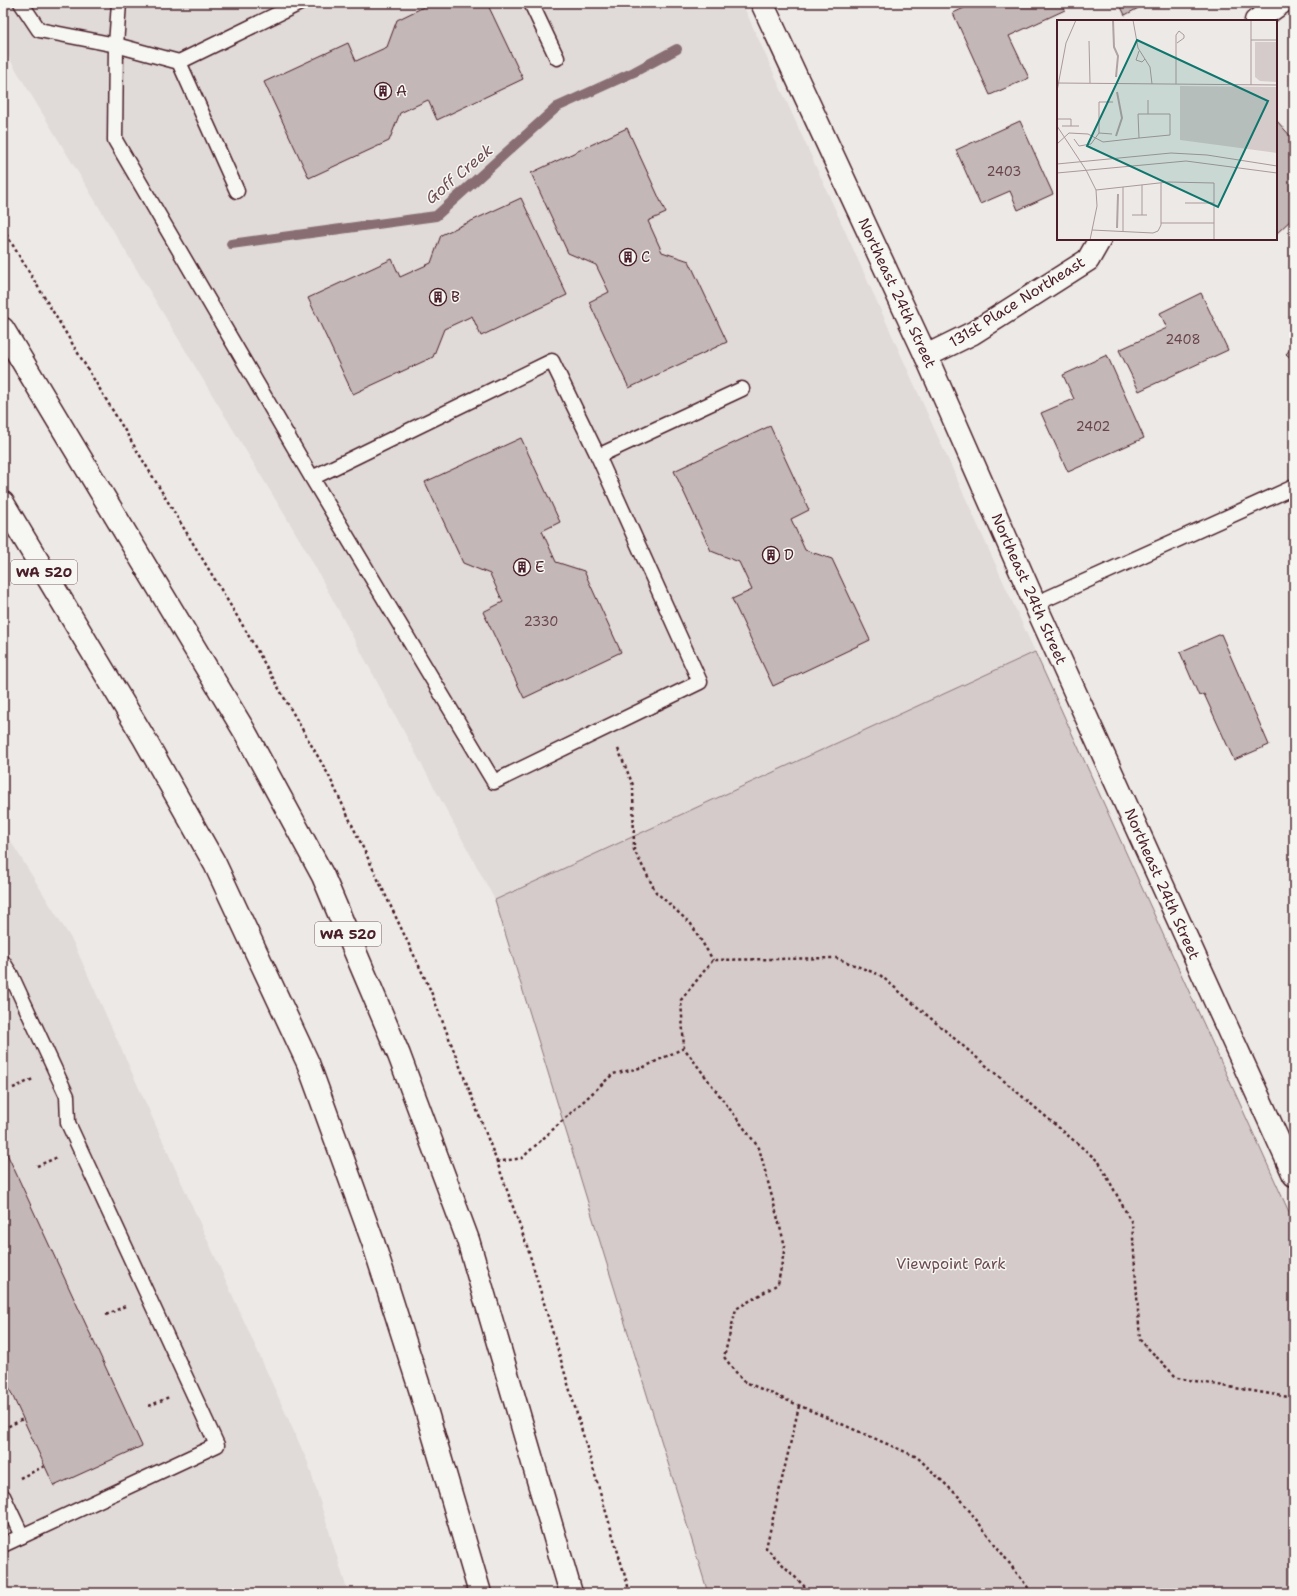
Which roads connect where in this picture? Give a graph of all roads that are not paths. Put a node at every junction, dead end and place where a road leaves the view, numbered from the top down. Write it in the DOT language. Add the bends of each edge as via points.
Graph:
graph roads {
  1 [pos="21,3"];
  2 [pos="119,3"];
  3 [pos="300,3"];
  4 [pos="531,3"];
  5 [pos="762,3"];
  6 [pos="1280,3"];
  7 [pos="1257,20"];
  8 [pos="116,46"];
  9 [pos="557,58"];
  10 [pos="179,62"];
  11 [pos="237,191"];
  12 [pos="1099,240"];
  13 [pos="3,329"];
  14 [pos="926,356"];
  15 [pos="742,388"];
  16 [pos="598,456"];
  17 [pos="312,478"];
  18 [pos="1294,487"];
  19 [pos="3,503"];
  20 [pos="1035,604"];
  21 [pos="3,962"];
  22 [pos="1294,1175"];
  23 [pos="3,1496"];
  24 [pos="22,1536"];
  25 [pos="3,1545"];
  26 [pos="480,1593"];
  27 [pos="571,1593"];
  1 -- 8 [label="lane" via="39,30"];
  2 -- 8 [label="lane"];
  3 -- 10 [label="lane"];
  4 -- 9 [label="lane"];
  5 -- 14 [label="main road, Northeast 24th Street"];
  6 -- 7 [label="main road"];
  8 -- 10 [label="lane"];
  8 -- 17 [label="lane" via="115,140"];
  10 -- 11 [label="lane"];
  12 -- 14 [label="main road, 131st Place Northeast" via="1088,260 972,332"];
  13 -- 27 [label="main road, WA 520" via="245,732 323,876 400,1055 468,1240"];
  14 -- 20 [label="main road, Northeast 24th Street"];
  15 -- 16 [label="lane"];
  16 -- 17 [label="lane" via="552,361"];
  16 -- 17 [label="lane" via="700,682 494,782"];
  18 -- 20 [label="lane"];
  19 -- 26 [label="main road, WA 520" via="144,738 215,864 308,1063 373,1242 420,1389"];
  20 -- 22 [label="main road, Northeast 24th Street"];
  21 -- 24 [label="lane" via="67,1096 68,1123 218,1445"];
  23 -- 24 [label="lane"];
  24 -- 25 [label="lane"];
}
